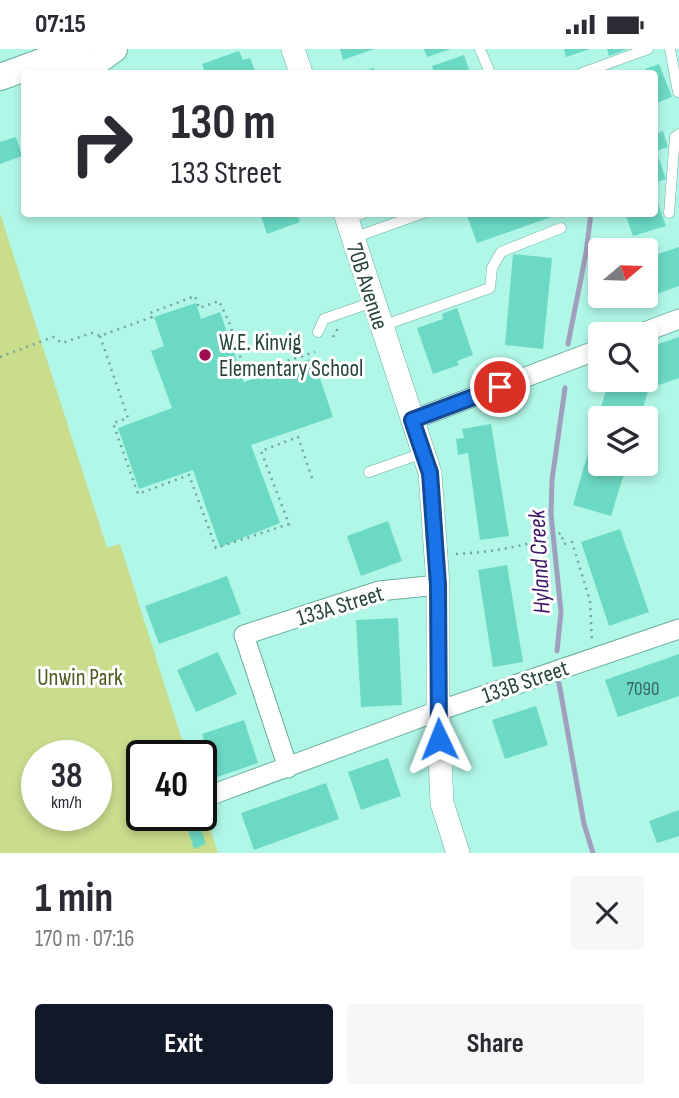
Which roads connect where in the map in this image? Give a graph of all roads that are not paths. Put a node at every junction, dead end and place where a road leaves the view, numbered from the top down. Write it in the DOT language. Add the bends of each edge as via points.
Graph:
graph roads {
  1 [pos="77,49"];
  2 [pos="114,49"];
  3 [pos="293,49"];
  4 [pos="480,49"];
  5 [pos="648,49"];
  6 [pos="670,49"];
  7 [pos="71,70"];
  8 [pos="299,70"];
  9 [pos="489,70"];
  10 [pos="590,70"];
  11 [pos="0,77"];
  12 [pos="21,88"];
  13 [pos="678,92"];
  14 [pos="0,95"];
  15 [pos="679,134"];
  16 [pos="669,213"];
  17 [pos="388,217"];
  18 [pos="352,221"];
  19 [pos="561,228"];
  20 [pos="374,302"];
  21 [pos="679,319"];
  22 [pos="382,326"];
  23 [pos="658,327"];
  24 [pos="318,332"];
  25 [pos="588,354"];
  26 [pos="412,420"];
  27 [pos="423,453"];
  28 [pos="369,472"];
  29 [pos="438,585"];
  30 [pos="679,629"];
  31 [pos="438,711"];
  32 [pos="288,768"];
  33 [pos="217,793"];
  34 [pos="458,853"];
  1 -- 11 [label="main road"];
  2 -- 7 [label="main road"];
  3 -- 8 [label="street"];
  4 -- 9 [label="lane"];
  5 -- 10 [label="lane"];
  6 -- 13 [label="lane"];
  12 -- 14 [label="main road"];
  15 -- 16 [label="lane" via="675,137"];
  17 -- 18 [label="lane"];
  18 -- 20 [label="street, 70B Avenue"];
  19 -- 22 [label="lane" via="501,252 492,268 491,288"];
  20 -- 22 [label="street, 70B Avenue"];
  20 -- 24 [label="lane" via="324,319"];
  21 -- 23 [label="street"];
  22 -- 26 [label="street, 70B Avenue"];
  25 -- 26 [label="street"];
  26 -- 27 [label="street, 70B Avenue"];
  27 -- 28 [label="lane"];
  27 -- 29 [label="street, 70B Avenue" via="430,473"];
  29 -- 31 [label="street, 70B Avenue"];
  29 -- 32 [label="street, 133A Street" via="379,591 244,635"];
  30 -- 31 [label="street, 133B Street"];
  31 -- 32 [label="street, 133B Street"];
  31 -- 34 [label="street, 70B Avenue" via="442,803"];
  32 -- 33 [label="street, 133B Street"];
}
